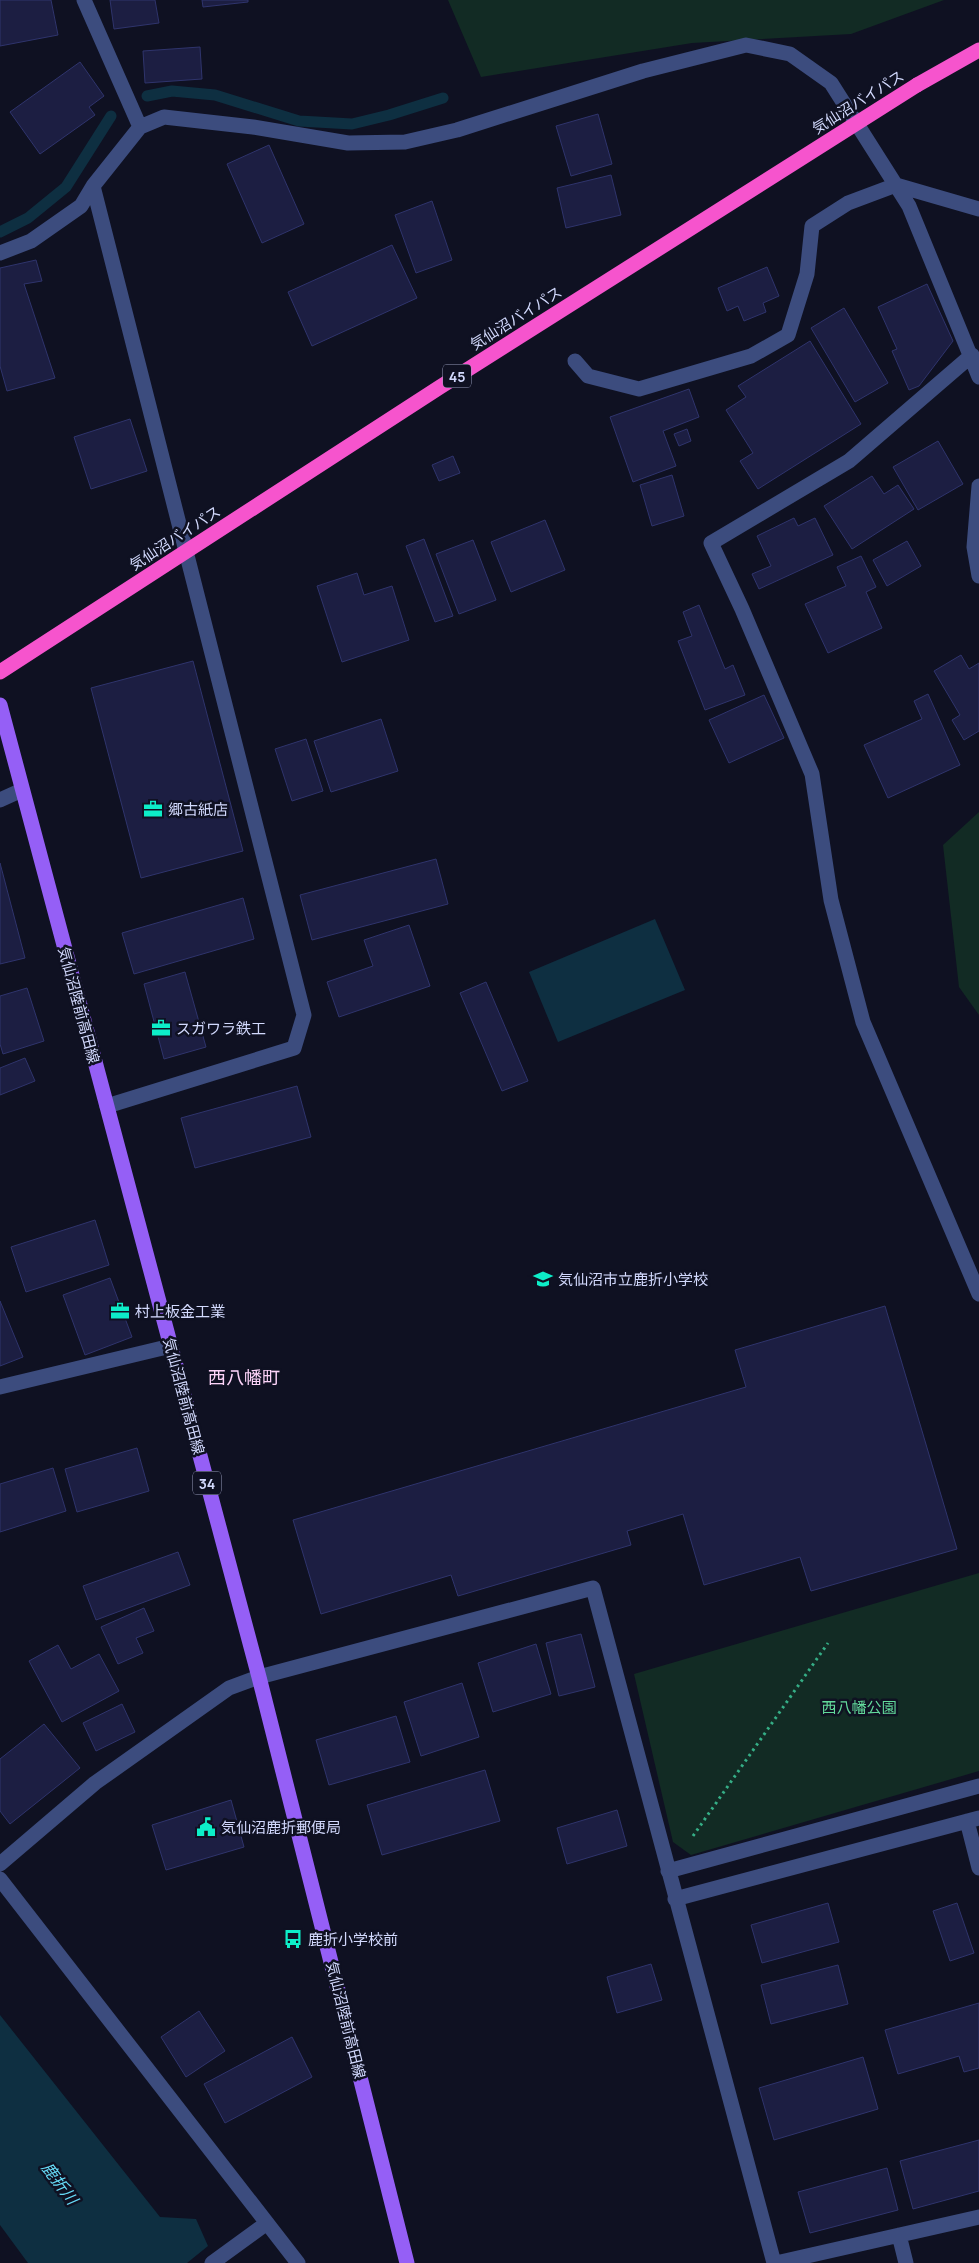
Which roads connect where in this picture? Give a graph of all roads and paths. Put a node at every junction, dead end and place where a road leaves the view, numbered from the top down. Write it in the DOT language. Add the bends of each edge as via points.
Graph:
graph roads {
  1 [pos="84,0"];
  2 [pos="979,50"];
  3 [pos="140,127"];
  4 [pos="896,185"];
  5 [pos="93,186"];
  6 [pos="979,208"];
  7 [pos="0,253"];
  8 [pos="972,355"];
  9 [pos="575,361"];
  10 [pos="979,377"];
  11 [pos="979,486"];
  12 [pos="979,576"];
  13 [pos="0,672"];
  14 [pos="0,705"];
  15 [pos="22,790"];
  16 [pos="0,800"];
  17 [pos="107,1106"];
  18 [pos="979,1294"];
  19 [pos="170,1346"];
  20 [pos="0,1387"];
  21 [pos="828,1643"];
  22 [pos="259,1677"];
  23 [pos="979,1786"];
  24 [pos="973,1820"];
  25 [pos="0,1864"];
  26 [pos="979,1868"];
  27 [pos="668,1871"];
  28 [pos="0,1879"];
  29 [pos="675,1899"];
  30 [pos="979,2217"];
  31 [pos="267,2223"];
  32 [pos="899,2235"];
  33 [pos="212,2263"];
  34 [pos="298,2263"];
  35 [pos="407,2263"];
  36 [pos="775,2263"];
  37 [pos="906,2263"];
  1 -- 3 [label="street"];
  2 -- 13 [label="highway, 気仙沼バイパス / 45, bridge" via="917,85 440,386"];
  3 -- 4 [label="street" via="164,117 253,127 348,143 405,142 457,130 643,71 746,45 790,54 831,83"];
  3 -- 5 [label="street"];
  4 -- 6 [label="street"];
  4 -- 8 [label="street" via="909,206"];
  4 -- 9 [label="street" via="848,203 812,226 807,274 788,335 751,356 639,389 588,376"];
  5 -- 7 [label="street" via="81,206 31,241"];
  5 -- 17 [label="street" via="304,1015 294,1048"];
  8 -- 10 [label="street"];
  8 -- 18 [label="street" via="849,460 711,543 812,774 830,900 863,1022"];
  11 -- 12 [label="street" via="974,547"];
  14 -- 15 [label="main road, 気仙沼陸前高田線 / 34"];
  15 -- 16 [label="street"];
  15 -- 17 [label="main road, 気仙沼陸前高田線 / 34"];
  17 -- 19 [label="main road, 気仙沼陸前高田線 / 34"];
  19 -- 20 [label="street"];
  19 -- 22 [label="main road, 気仙沼陸前高田線 / 34"];
  21 -- 27 [label="path"];
  22 -- 25 [label="street" via="229,1688 94,1783"];
  22 -- 27 [label="street" via="593,1588"];
  22 -- 35 [label="main road, 気仙沼陸前高田線 / 34"];
  23 -- 27 [label="street"];
  24 -- 26 [label="street"];
  24 -- 29 [label="street"];
  27 -- 29 [label="street"];
  28 -- 31 [label="street"];
  29 -- 36 [label="street"];
  30 -- 32 [label="street"];
  31 -- 33 [label="street"];
  31 -- 34 [label="street"];
  32 -- 36 [label="street"];
  32 -- 37 [label="street"];
}
